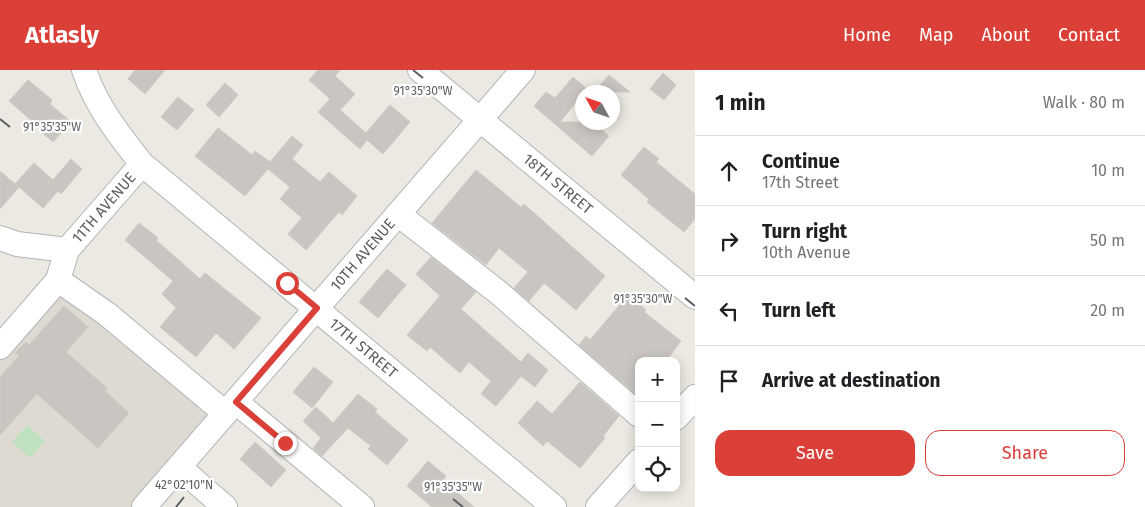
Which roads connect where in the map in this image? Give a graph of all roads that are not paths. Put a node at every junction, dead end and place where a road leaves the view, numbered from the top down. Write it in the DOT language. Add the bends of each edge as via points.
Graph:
graph roads {
  1 [pos="84,70"];
  2 [pos="420,70"];
  3 [pos="523,70"];
  4 [pos="479,120"];
  5 [pos="142,164"];
  6 [pos="398,214"];
  7 [pos="0,238"];
  8 [pos="67,250"];
  9 [pos="58,280"];
  10 [pos="695,297"];
  11 [pos="317,308"];
  12 [pos="0,347"];
  13 [pos="695,397"];
  14 [pos="230,408"];
  15 [pos="635,412"];
  16 [pos="680,414"];
  17 [pos="635,465"];
  18 [pos="179,467"];
  19 [pos="148,506"];
  20 [pos="225,507"];
  21 [pos="362,507"];
  22 [pos="554,507"];
  23 [pos="598,507"];
  1 -- 5 [label="street, 17TH STREET" via="114,128"];
  2 -- 4 [label="street, 18TH STREET"];
  3 -- 4 [label="street, 10TH AVENUE"];
  4 -- 6 [label="street, 10TH AVENUE"];
  4 -- 10 [label="street, 18TH STREET"];
  5 -- 8 [label="street, 11TH AVENUE"];
  5 -- 11 [label="street, 17TH STREET"];
  6 -- 11 [label="street, 10TH AVENUE"];
  6 -- 15 [label="street" via="499,293"];
  7 -- 8 [label="street" via="17,244"];
  8 -- 9 [label="street, 11TH AVENUE"];
  9 -- 12 [label="street, 11TH AVENUE"];
  9 -- 14 [label="street"];
  11 -- 14 [label="street, 10TH AVENUE"];
  11 -- 22 [label="street, 17TH STREET"];
  13 -- 16 [label="street"];
  14 -- 18 [label="street, 10TH AVENUE"];
  14 -- 21 [label="street"];
  17 -- 23 [label="street"];
  18 -- 19 [label="street, 10TH AVENUE"];
  18 -- 20 [label="street"];
}
